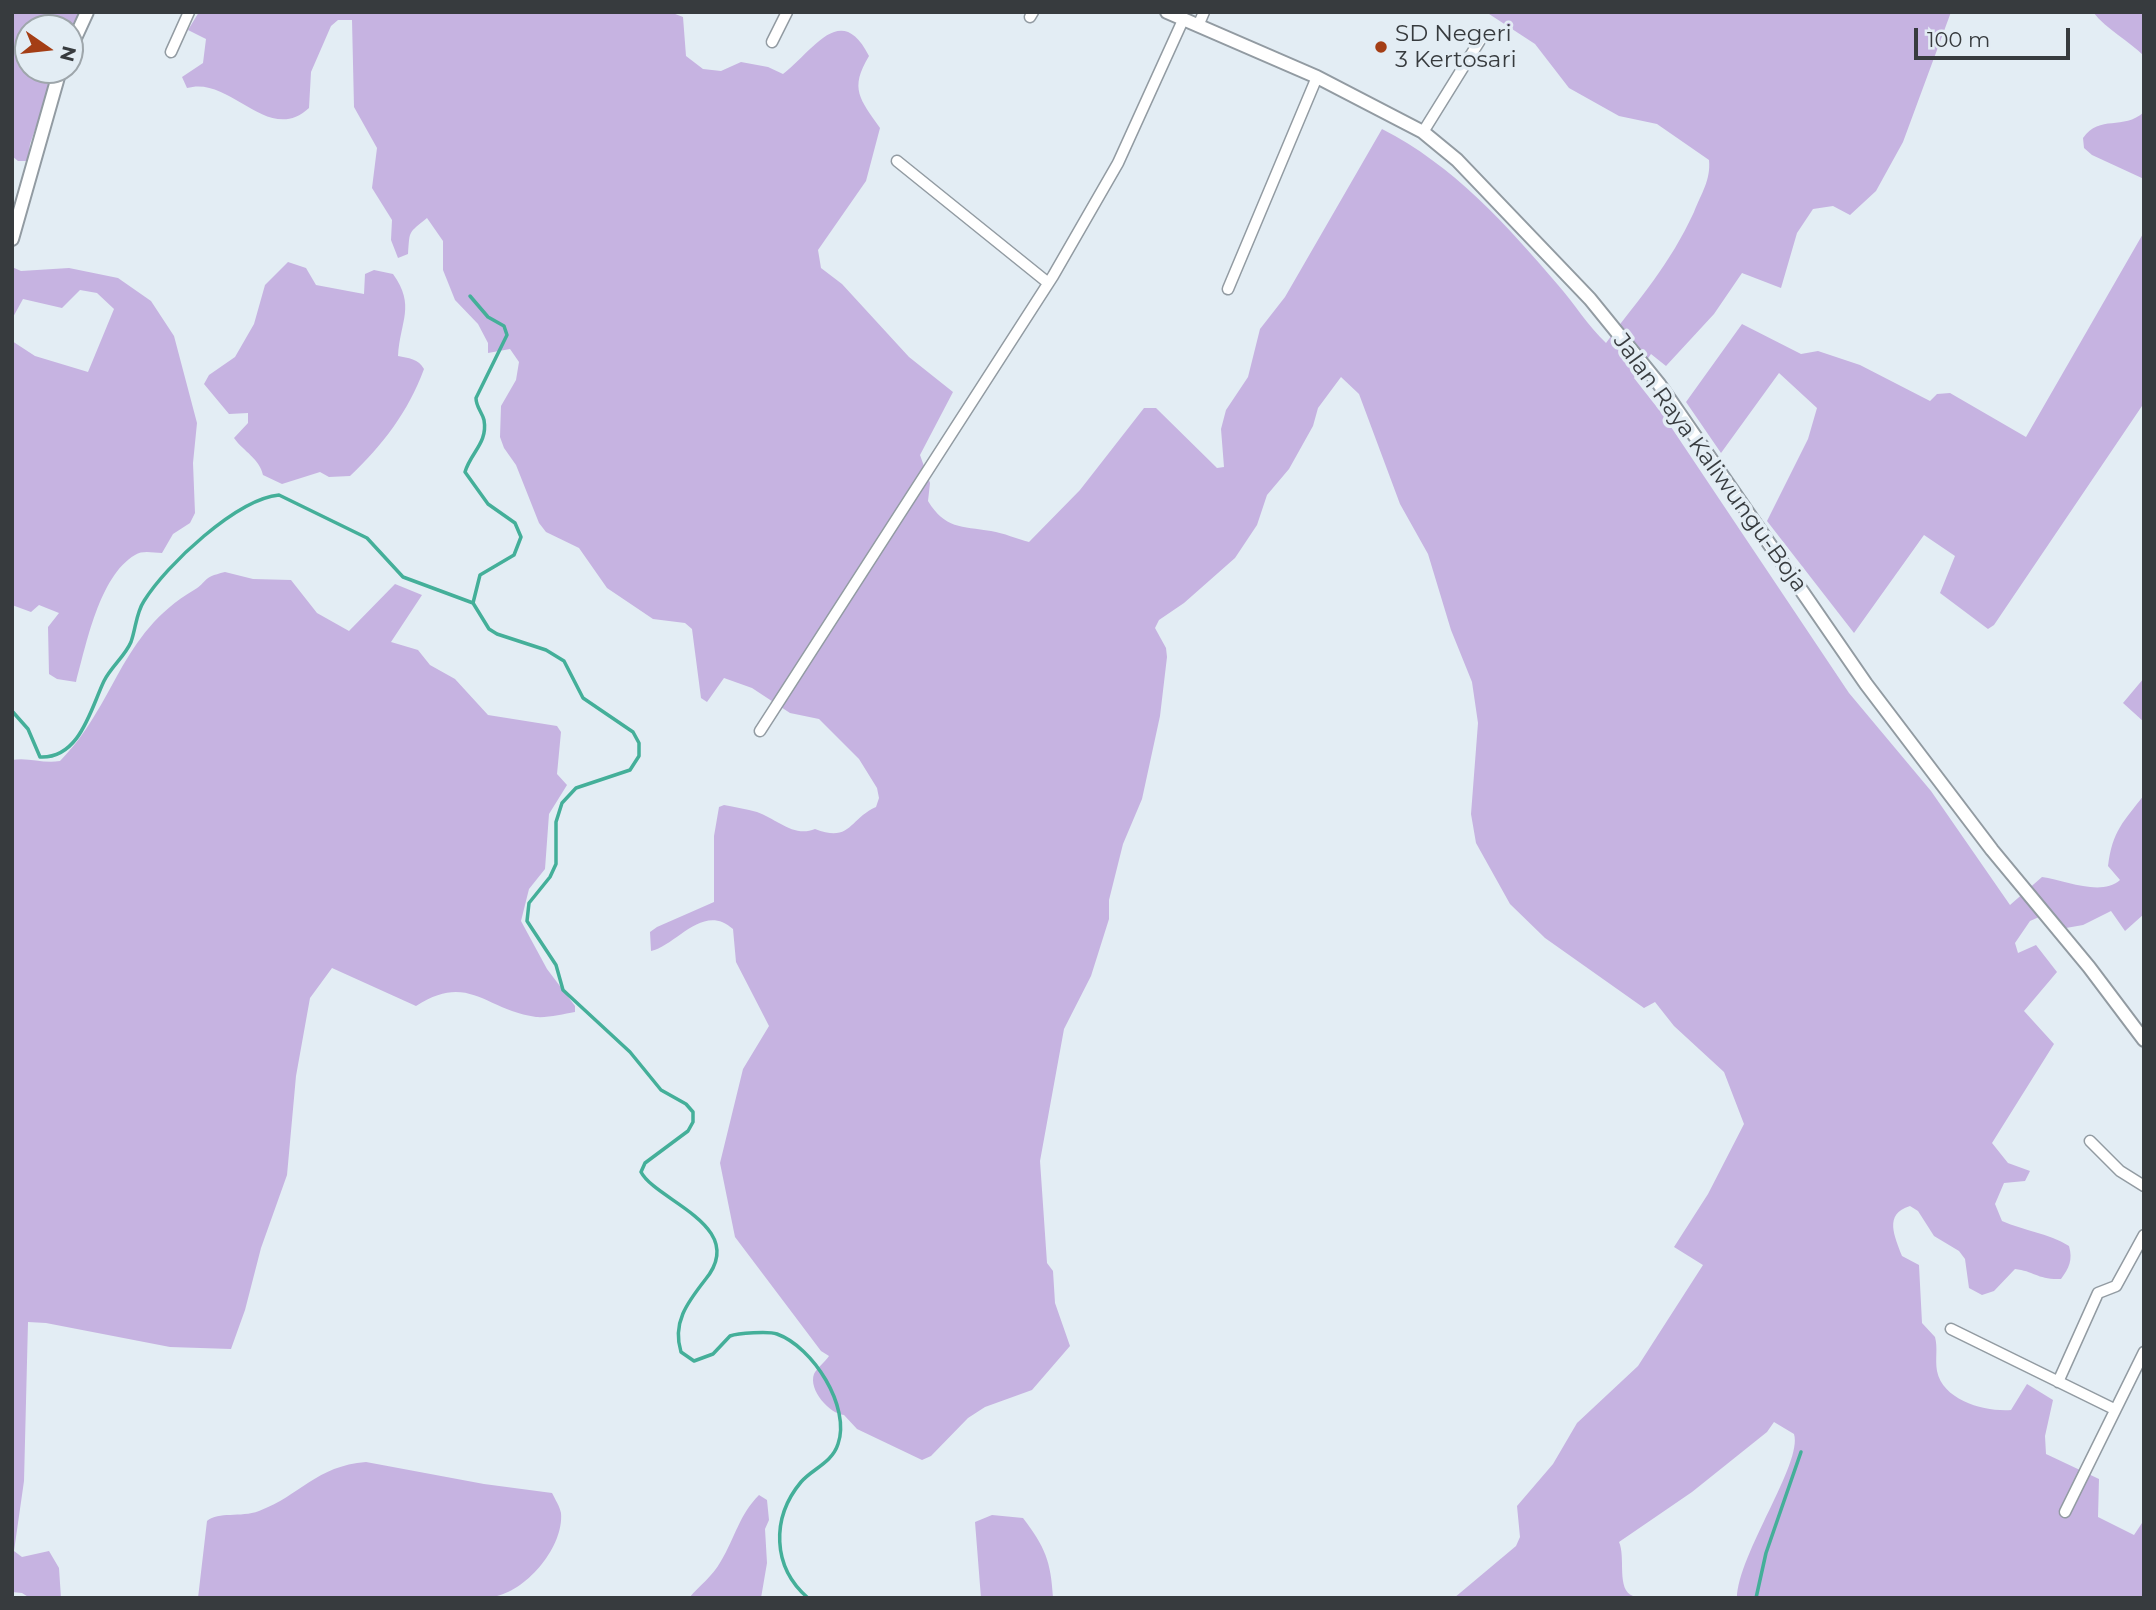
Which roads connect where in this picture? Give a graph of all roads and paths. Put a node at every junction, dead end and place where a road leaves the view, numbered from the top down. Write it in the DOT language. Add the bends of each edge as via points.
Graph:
graph roads {
  1 [pos="190,12"];
  2 [pos="787,12"];
  3 [pos="1167,12"];
  4 [pos="1204,12"];
  5 [pos="1183,20"];
  6 [pos="1198,26"];
  7 [pos="1482,37"];
  8 [pos="772,42"];
  9 [pos="171,52"];
  10 [pos="1317,77"];
  11 [pos="56,84"];
  12 [pos="1423,132"];
  13 [pos="897,161"];
  14 [pos="12,239"];
  15 [pos="1047,282"];
  16 [pos="1228,289"];
  17 [pos="760,731"];
  18 [pos="2144,1040"];
  19 [pos="2090,1141"];
  20 [pos="2144,1186"];
  21 [pos="2144,1235"];
  22 [pos="1951,1329"];
  23 [pos="2144,1352"];
  24 [pos="2059,1382"];
  25 [pos="2114,1409"];
  26 [pos="2066,1512"];
  1 -- 9 [label="street"];
  2 -- 8 [label="street"];
  3 -- 5 [label="main road, Jalan Raya Kaliwungu-Boja"];
  4 -- 6 [label="street"];
  5 -- 6 [label="main road, Jalan Raya Kaliwungu-Boja"];
  5 -- 15 [label="street" via="1118,163"];
  6 -- 10 [label="main road, Jalan Raya Kaliwungu-Boja"];
  7 -- 12 [label="street"];
  10 -- 12 [label="main road, Jalan Raya Kaliwungu-Boja"];
  10 -- 16 [label="street"];
  11 -- 14 [label="main road"];
  12 -- 18 [label="main road, Jalan Raya Kaliwungu-Boja" via="1443,147 1590,299 1651,373 1866,684"];
  13 -- 15 [label="street"];
  15 -- 17 [label="street"];
  19 -- 20 [label="street" via="2120,1171"];
  21 -- 24 [label="street" via="2116,1286 2098,1293"];
  22 -- 24 [label="street"];
  23 -- 25 [label="street"];
  24 -- 25 [label="street"];
  25 -- 26 [label="street"];
}
